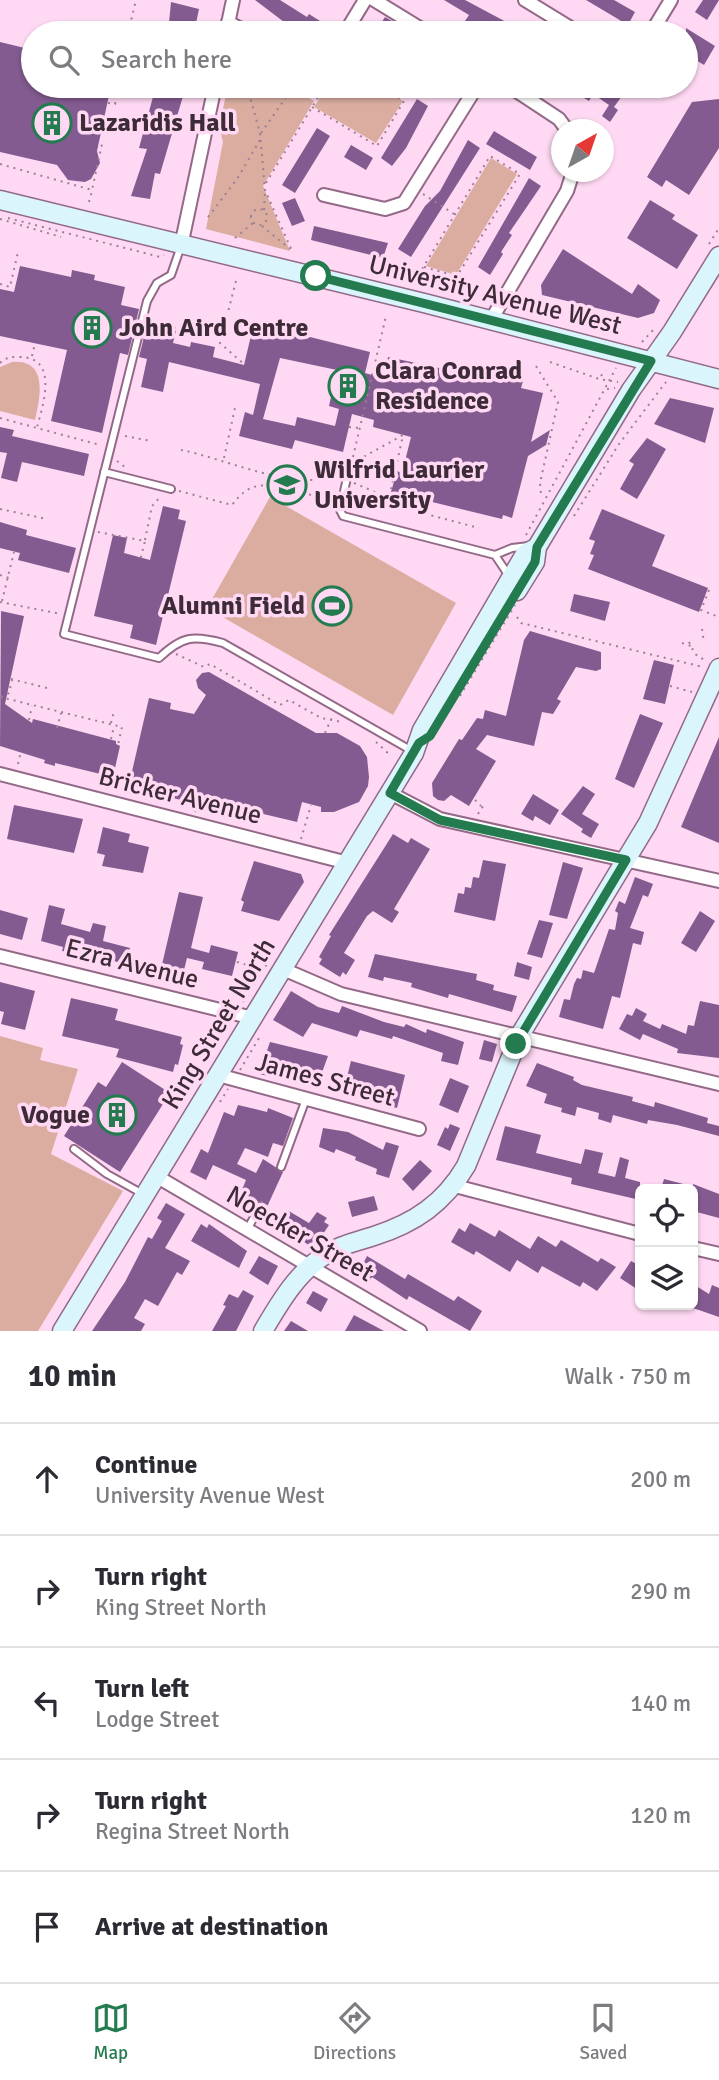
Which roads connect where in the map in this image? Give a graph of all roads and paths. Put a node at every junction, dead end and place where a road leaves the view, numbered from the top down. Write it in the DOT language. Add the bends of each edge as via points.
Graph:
graph roads {
  1 [pos="136,0"];
  2 [pos="233,0"];
  3 [pos="366,0"];
  4 [pos="374,0"];
  5 [pos="525,0"];
  6 [pos="671,0"];
  7 [pos="131,21"];
  8 [pos="228,21"];
  9 [pos="353,21"];
  10 [pos="408,21"];
  11 [pos="559,21"];
  12 [pos="658,21"];
  13 [pos="116,98"];
  14 [pos="212,98"];
  15 [pos="250,98"];
  16 [pos="286,98"];
  17 [pos="318,98"];
  18 [pos="399,98"];
  19 [pos="470,98"];
  20 [pos="527,98"];
  21 [pos="108,103"];
  22 [pos="312,107"];
  23 [pos="559,119"];
  24 [pos="260,133"];
  25 [pos="260,139"];
  26 [pos="99,144"];
  27 [pos="0,164"];
  28 [pos="569,182"];
  29 [pos="265,184"];
  30 [pos="415,188"];
  31 [pos="92,190"];
  32 [pos="265,190"];
  33 [pos="324,195"];
  34 [pos="0,200"];
  35 [pos="89,202"];
  36 [pos="264,211"];
  37 [pos="454,215"];
  38 [pos="0,217"];
  39 [pos="208,217"];
  40 [pos="253,223"];
  41 [pos="261,225"];
  42 [pos="61,237"];
  43 [pos="235,239"];
  44 [pos="181,246"];
  45 [pos="18,251"];
  46 [pos="719,256"];
  47 [pos="160,257"];
  48 [pos="423,267"];
  49 [pos="457,277"];
  50 [pos="236,281"];
  51 [pos="415,281"];
  52 [pos="0,284"];
  53 [pos="449,289"];
  54 [pos="386,316"];
  55 [pos="491,320"];
  56 [pos="153,323"];
  57 [pos="221,339"];
  58 [pos="35,344"];
  59 [pos="32,357"];
  60 [pos="651,361"];
  61 [pos="550,362"];
  62 [pos="0,363"];
  63 [pos="245,365"];
  64 [pos="536,366"];
  65 [pos="605,370"];
  66 [pos="601,376"];
  67 [pos="719,379"];
  68 [pos="617,382"];
  69 [pos="653,386"];
  70 [pos="616,388"];
  71 [pos="662,388"];
  72 [pos="607,389"];
  73 [pos="648,393"];
  74 [pos="654,395"];
  75 [pos="235,408"];
  76 [pos="0,418"];
  77 [pos="349,427"];
  78 [pos="37,428"];
  79 [pos="360,428"];
  80 [pos="124,436"];
  81 [pos="151,442"];
  82 [pos="102,445"];
  83 [pos="181,450"];
  84 [pos="223,460"];
  85 [pos="350,464"];
  86 [pos="104,472"];
  87 [pos="347,479"];
  88 [pos="169,488"];
  89 [pos="541,494"];
  90 [pos="389,499"];
  91 [pos="327,505"];
  92 [pos="0,509"];
  93 [pos="47,519"];
  94 [pos="479,528"];
  95 [pos="90,529"];
  96 [pos="145,541"];
  97 [pos="537,547"];
  98 [pos="14,552"];
  99 [pos="495,555"];
  100 [pos="140,561"];
  101 [pos="0,575"];
  102 [pos="9,578"];
  103 [pos="511,579"];
  104 [pos="709,590"];
  105 [pos="1,602"];
  106 [pos="68,616"];
  107 [pos="517,617"];
  108 [pos="719,617"];
  109 [pos="702,629"];
  110 [pos="689,642"];
  111 [pos="682,643"];
  112 [pos="704,643"];
  113 [pos="691,646"];
  114 [pos="166,651"];
  115 [pos="695,654"];
  116 [pos="697,666"];
  117 [pos="710,666"];
  118 [pos="670,686"];
  119 [pos="47,688"];
  120 [pos="693,692"];
  121 [pos="0,697"];
  122 [pos="32,705"];
  123 [pos="337,708"];
  124 [pos="114,711"];
  125 [pos="61,712"];
  126 [pos="29,719"];
  127 [pos="330,721"];
  128 [pos="348,723"];
  129 [pos="112,725"];
  130 [pos="57,728"];
  131 [pos="325,733"];
  132 [pos="111,739"];
  133 [pos="373,739"];
  134 [pos="118,745"];
  135 [pos="417,748"];
  136 [pos="20,755"];
  137 [pos="391,756"];
  138 [pos="16,768"];
  139 [pos="0,774"];
  140 [pos="110,776"];
  141 [pos="106,790"];
  142 [pos="147,790"];
  143 [pos="390,793"];
  144 [pos="145,800"];
  145 [pos="199,800"];
  146 [pos="475,800"];
  147 [pos="485,803"];
  148 [pos="311,805"];
  149 [pos="482,808"];
  150 [pos="195,812"];
  151 [pos="476,817"];
  152 [pos="298,850"];
  153 [pos="626,860"];
  154 [pos="348,863"];
  155 [pos="719,881"];
  156 [pos="0,956"];
  157 [pos="237,962"];
  158 [pos="257,968"];
  159 [pos="283,969"];
  160 [pos="253,1018"];
  161 [pos="520,1035"];
  162 [pos="218,1075"];
  163 [pos="719,1084"];
  164 [pos="306,1099"];
  165 [pos="419,1129"];
  166 [pos="74,1149"];
  167 [pos="281,1167"];
  168 [pos="156,1176"];
  169 [pos="455,1186"];
  170 [pos="145,1195"];
  171 [pos="260,1206"];
  172 [pos="247,1230"];
  173 [pos="635,1233"];
  174 [pos="698,1249"];
  175 [pos="719,1254"];
  176 [pos="310,1267"];
  177 [pos="62,1331"];
  178 [pos="262,1331"];
  179 [pos="420,1331"];
  1 -- 7 [label="path"];
  2 -- 8 [label="street"];
  3 -- 9 [label="street"];
  4 -- 10 [label="street"];
  5 -- 11 [label="street"];
  6 -- 12 [label="street"];
  13 -- 21 [label="path" via="115,104"];
  14 -- 44 [label="street"];
  15 -- 24 [label="path"];
  16 -- 24 [label="path"];
  17 -- 22 [label="path"];
  18 -- 22 [label="path" via="404,101 377,146"];
  19 -- 30 [label="street"];
  20 -- 23 [label="street"];
  22 -- 29 [label="path"];
  24 -- 25 [label="path"];
  25 -- 29 [label="path"];
  25 -- 39 [label="path"];
  26 -- 31 [label="path"];
  27 -- 31 [label="path"];
  28 -- 55 [label="street"];
  29 -- 32 [label="path"];
  30 -- 33 [label="street" via="404,203 385,209"];
  30 -- 37 [label="path"];
  31 -- 35 [label="path"];
  32 -- 36 [label="path"];
  32 -- 41 [label="path" via="292,251"];
  34 -- 44 [label="main road, University Avenue West"];
  36 -- 40 [label="path" via="252,213"];
  36 -- 41 [label="path" via="267,217"];
  37 -- 48 [label="path"];
  37 -- 49 [label="path" via="490,156 520,174"];
  38 -- 42 [label="path"];
  38 -- 47 [label="path"];
  40 -- 41 [label="path"];
  40 -- 43 [label="path"];
  44 -- 55 [label="main road, University Avenue West"];
  44 -- 86 [label="lane" via="171,275 156,283 147,301"];
  45 -- 52 [label="path" via="10,287"];
  46 -- 60 [label="main road, King Street North"];
  48 -- 49 [label="path"];
  48 -- 51 [label="path"];
  49 -- 53 [label="path"];
  50 -- 57 [label="path"];
  54 -- 79 [label="path"];
  55 -- 60 [label="main road, University Avenue West"];
  56 -- 57 [label="path"];
  57 -- 63 [label="path"];
  58 -- 59 [label="path"];
  59 -- 62 [label="path" via="11,357"];
  59 -- 78 [label="path" via="41,364 46,381"];
  60 -- 67 [label="main road, University Avenue West"];
  60 -- 97 [label="main road, King Street North"];
  61 -- 68 [label="path"];
  64 -- 89 [label="path" via="558,402"];
  65 -- 66 [label="path"];
  69 -- 71 [label="path"];
  70 -- 72 [label="path"];
  73 -- 74 [label="path"];
  75 -- 84 [label="path"];
  76 -- 78 [label="path"];
  77 -- 79 [label="path"];
  78 -- 82 [label="path"];
  79 -- 85 [label="path"];
  80 -- 81 [label="path"];
  83 -- 84 [label="path"];
  84 -- 85 [label="path" via="302,481 337,475"];
  85 -- 87 [label="lane"];
  85 -- 90 [label="path" via="403,435"];
  86 -- 88 [label="lane"];
  86 -- 95 [label="lane"];
  87 -- 90 [label="path"];
  87 -- 99 [label="lane" via="340,510 343,516"];
  88 -- 91 [label="path" via="232,505 245,491 270,486 316,497"];
  88 -- 96 [label="path" via="152,506"];
  90 -- 94 [label="path"];
  92 -- 93 [label="path"];
  95 -- 96 [label="path"];
  95 -- 106 [label="lane"];
  96 -- 100 [label="path"];
  97 -- 99 [label="lane" via="520,546"];
  97 -- 103 [label="main road, King Street North" via="525,554"];
  97 -- 135 [label="main road, King Street North" via="535,562 502,618 430,736"];
  98 -- 102 [label="path"];
  99 -- 103 [label="lane"];
  101 -- 102 [label="path"];
  102 -- 105 [label="path"];
  103 -- 135 [label="main road, King Street North" via="422,730"];
  104 -- 108 [label="path" via="701,610"];
  105 -- 106 [label="path"];
  106 -- 114 [label="lane" via="64,634 159,658"];
  107 -- 116 [label="path" via="521,623"];
  109 -- 112 [label="path"];
  110 -- 113 [label="path"];
  111 -- 113 [label="path"];
  113 -- 115 [label="path"];
  114 -- 123 [label="lane" via="190,638 223,643"];
  114 -- 127 [label="path" via="204,667 210,664 280,705 289,701"];
  115 -- 116 [label="path"];
  115 -- 117 [label="path"];
  116 -- 117 [label="path"];
  117 -- 153 [label="main road" via="649,823"];
  118 -- 120 [label="path"];
  119 -- 121 [label="path" via="12,679 9,693"];
  121 -- 122 [label="path"];
  122 -- 125 [label="path"];
  122 -- 126 [label="path"];
  123 -- 127 [label="path"];
  123 -- 135 [label="lane"];
  124 -- 129 [label="path"];
  125 -- 129 [label="path"];
  125 -- 130 [label="path"];
  127 -- 128 [label="path"];
  127 -- 131 [label="path"];
  129 -- 132 [label="path"];
  129 -- 134 [label="path" via="122,727"];
  133 -- 137 [label="path"];
  135 -- 143 [label="main road, King Street North"];
  136 -- 138 [label="path"];
  139 -- 152 [label="street, Bricker Avenue"];
  140 -- 141 [label="path"];
  142 -- 144 [label="path"];
  143 -- 153 [label="street" via="440,820"];
  143 -- 154 [label="main road, King Street North"];
  145 -- 150 [label="path"];
  146 -- 149 [label="path"];
  147 -- 149 [label="path"];
  148 -- 152 [label="path"];
  149 -- 151 [label="path"];
  152 -- 154 [label="street, Bricker Avenue"];
  153 -- 155 [label="street"];
  153 -- 161 [label="main road"];
  154 -- 159 [label="main road, King Street North"];
  156 -- 160 [label="street, Ezra Avenue"];
  157 -- 158 [label="path"];
  159 -- 160 [label="main road, King Street North"];
  159 -- 161 [label="street" via="341,994"];
  160 -- 162 [label="main road, King Street North"];
  161 -- 163 [label="street"];
  161 -- 169 [label="main road"];
  162 -- 164 [label="street, James Street"];
  162 -- 168 [label="main road, King Street North"];
  164 -- 165 [label="street, James Street"];
  164 -- 167 [label="lane"];
  166 -- 170 [label="lane"];
  168 -- 170 [label="main road, King Street North"];
  168 -- 172 [label="street, Noecker Street"];
  169 -- 173 [label="street"];
  169 -- 176 [label="main road" via="417,1218 336,1249"];
  170 -- 177 [label="main road, King Street North"];
  171 -- 172 [label="lane"];
  172 -- 176 [label="street, Noecker Street"];
  174 -- 175 [label="street"];
  176 -- 178 [label="main road" via="285,1294"];
  176 -- 179 [label="street, Noecker Street"];
}
